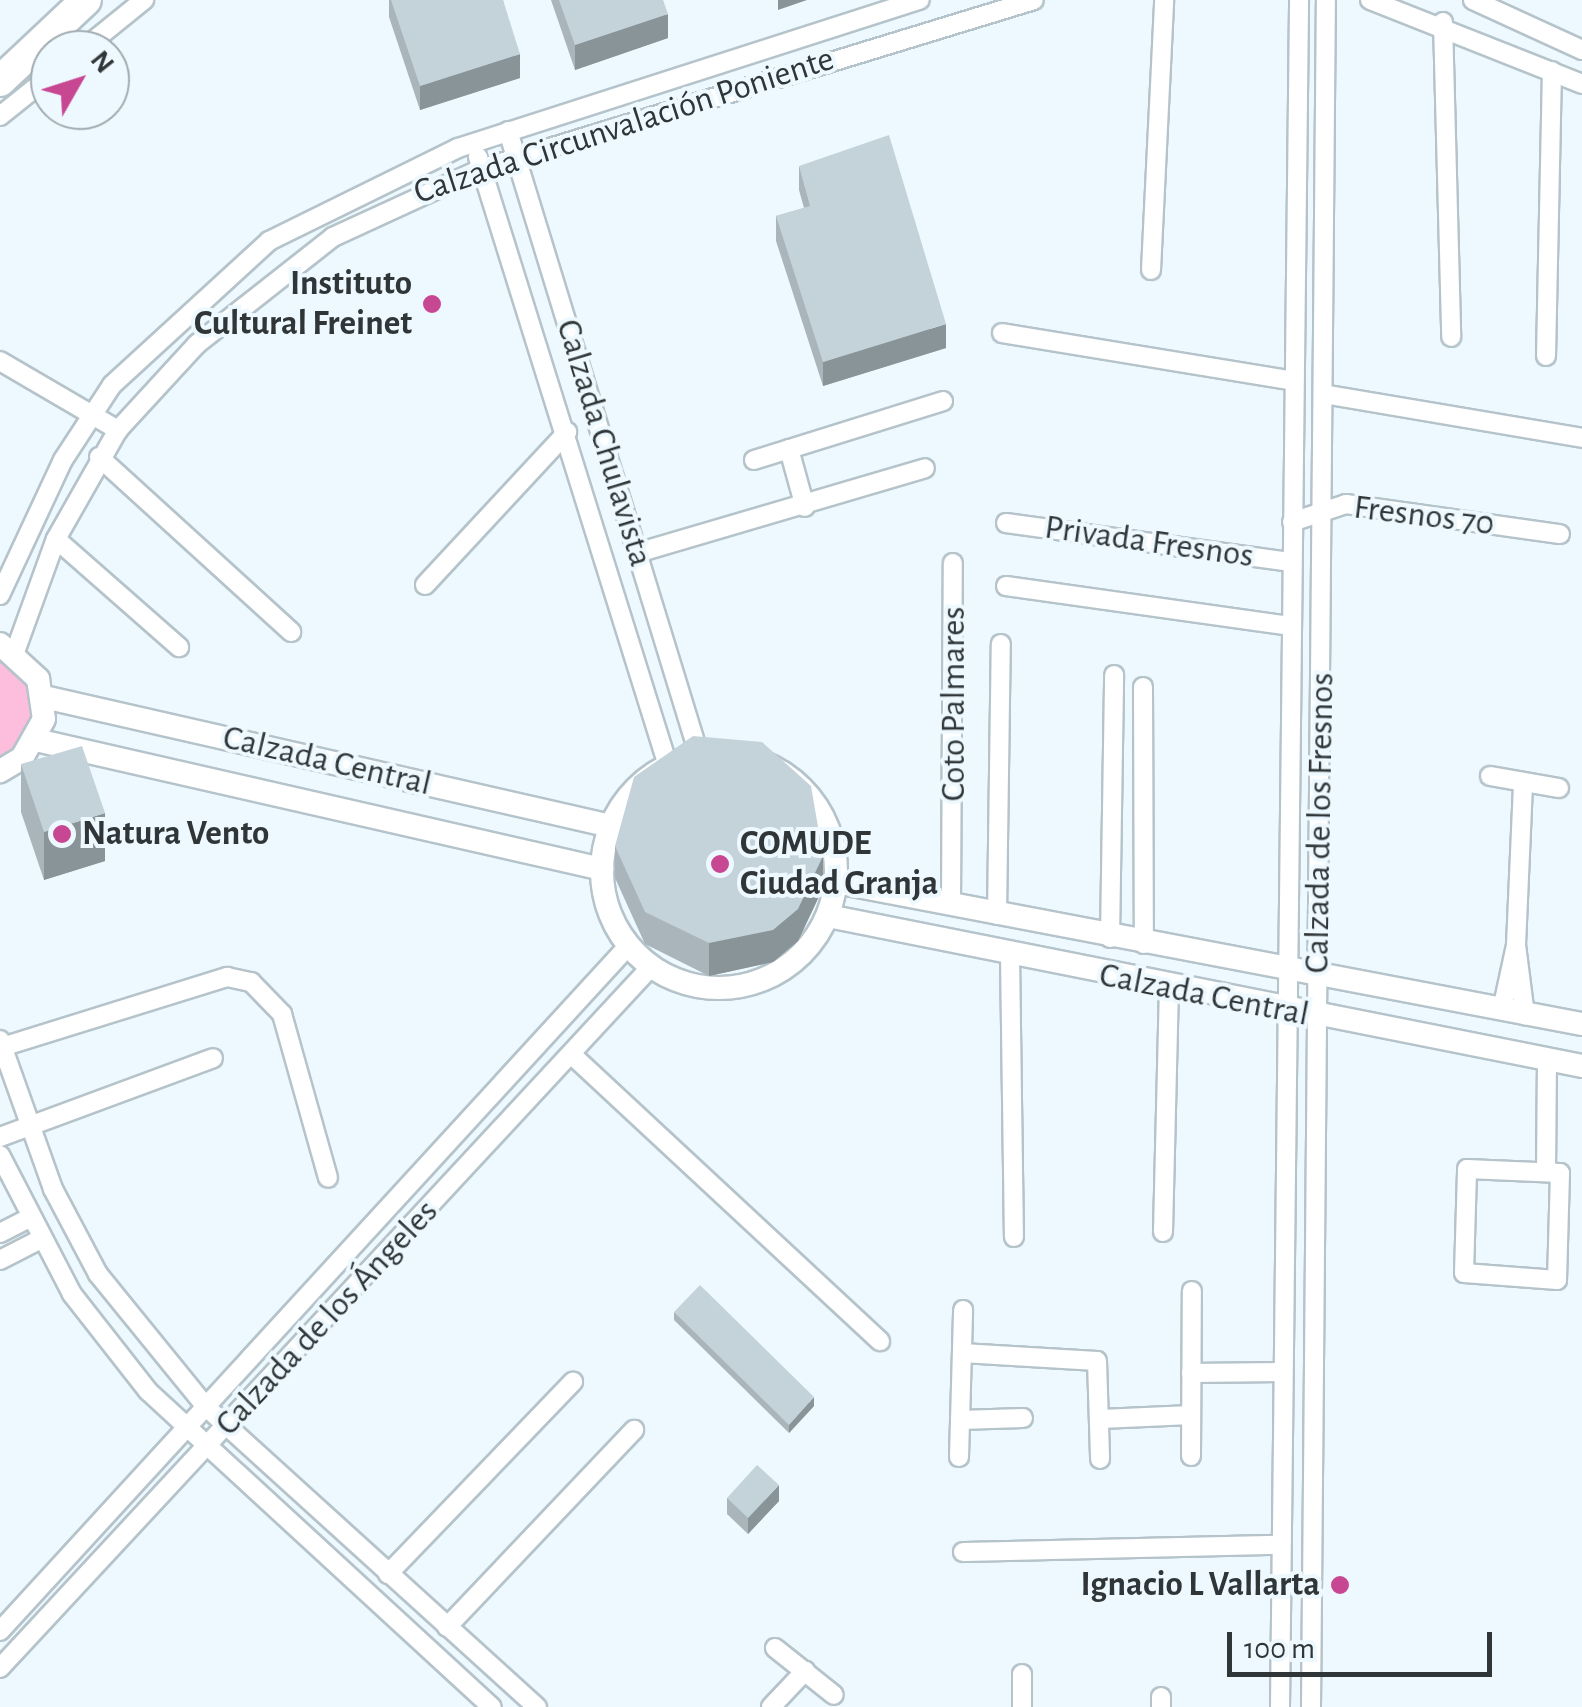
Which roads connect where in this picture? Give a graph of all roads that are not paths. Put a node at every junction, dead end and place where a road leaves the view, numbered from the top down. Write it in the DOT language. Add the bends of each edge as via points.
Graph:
graph roads {
  1 [pos="64,0"];
  2 [pos="86,0"];
  3 [pos="144,0"];
  4 [pos="920,0"];
  5 [pos="1034,0"];
  6 [pos="1164,0"];
  7 [pos="1299,0"];
  8 [pos="1326,0"];
  9 [pos="1370,0"];
  10 [pos="1473,0"];
  11 [pos="1443,22"];
  12 [pos="107,30"];
  13 [pos="1582,50"];
  14 [pos="0,51"];
  15 [pos="1552,70"];
  16 [pos="0,81"];
  17 [pos="647,84"];
  18 [pos="1582,84"];
  19 [pos="30,92"];
  20 [pos="656,111"];
  21 [pos="0,116"];
  22 [pos="508,131"];
  23 [pos="473,142"];
  24 [pos="516,158"];
  25 [pos="482,168"];
  26 [pos="269,241"];
  27 [pos="288,266"];
  28 [pos="1151,270"];
  29 [pos="1002,333"];
  30 [pos="1451,338"];
  31 [pos="1546,356"];
  32 [pos="0,361"];
  33 [pos="581,366"];
  34 [pos="552,376"];
  35 [pos="1294,381"];
  36 [pos="1329,395"];
  37 [pos="943,401"];
  38 [pos="91,414"];
  39 [pos="118,430"];
  40 [pos="567,432"];
  41 [pos="1582,438"];
  42 [pos="789,449"];
  43 [pos="99,457"];
  44 [pos="754,460"];
  45 [pos="925,468"];
  46 [pos="1326,506"];
  47 [pos="805,507"];
  48 [pos="1292,522"];
  49 [pos="1006,523"];
  50 [pos="1560,534"];
  51 [pos="56,539"];
  52 [pos="637,553"];
  53 [pos="953,562"];
  54 [pos="1291,562"];
  55 [pos="425,585"];
  56 [pos="1006,586"];
  57 [pos="0,595"];
  58 [pos="1291,626"];
  59 [pos="291,632"];
  60 [pos="1001,644"];
  61 [pos="179,647"];
  62 [pos="8,648"];
  63 [pos="1114,675"];
  64 [pos="1143,687"];
  65 [pos="44,696"];
  66 [pos="36,740"];
  67 [pos="700,756"];
  68 [pos="668,766"];
  69 [pos="0,771"];
  70 [pos="1490,776"];
  71 [pos="1523,782"];
  72 [pos="1560,788"];
  73 [pos="611,826"];
  74 [pos="602,869"];
  75 [pos="836,882"];
  76 [pos="951,905"];
  77 [pos="997,915"];
  78 [pos="828,916"];
  79 [pos="1110,938"];
  80 [pos="1144,944"];
  81 [pos="628,945"];
  82 [pos="1010,954"];
  83 [pos="651,966"];
  84 [pos="1286,973"];
  85 [pos="1317,979"];
  86 [pos="1169,987"];
  87 [pos="1286,1012"];
  88 [pos="1514,1012"];
  89 [pos="1317,1018"];
  90 [pos="1582,1024"];
  91 [pos="1,1044"];
  92 [pos="571,1054"];
  93 [pos="213,1058"];
  94 [pos="1547,1060"];
  95 [pos="1582,1066"];
  96 [pos="27,1126"];
  97 [pos="0,1137"];
  98 [pos="0,1155"];
  99 [pos="1546,1172"];
  100 [pos="328,1178"];
  101 [pos="29,1218"];
  102 [pos="1163,1232"];
  103 [pos="0,1233"];
  104 [pos="1014,1236"];
  105 [pos="41,1239"];
  106 [pos="0,1260"];
  107 [pos="1192,1291"];
  108 [pos="963,1310"];
  109 [pos="880,1341"];
  110 [pos="962,1353"];
  111 [pos="1191,1372"];
  112 [pos="1282,1372"];
  113 [pos="573,1382"];
  114 [pos="206,1407"];
  115 [pos="1191,1415"];
  116 [pos="1023,1418"];
  117 [pos="1100,1419"];
  118 [pos="960,1420"];
  119 [pos="227,1427"];
  120 [pos="186,1428"];
  121 [pos="634,1430"];
  122 [pos="208,1448"];
  123 [pos="1191,1456"];
  124 [pos="960,1457"];
  125 [pos="1100,1459"];
  126 [pos="1281,1504"];
  127 [pos="1312,1504"];
  128 [pos="1281,1545"];
  129 [pos="962,1552"];
  130 [pos="388,1574"];
  131 [pos="447,1627"];
  132 [pos="0,1631"];
  133 [pos="775,1648"];
  134 [pos="0,1668"];
  135 [pos="805,1672"];
  136 [pos="1022,1674"];
  137 [pos="834,1695"];
  138 [pos="1280,1699"];
  139 [pos="1311,1700"];
  140 [pos="492,1707"];
  141 [pos="537,1707"];
  142 [pos="772,1707"];
  143 [pos="1022,1707"];
  1 -- 14 [label="highway"];
  2 -- 16 [label="highway"];
  3 -- 12 [label="street"];
  4 -- 17 [label="street, Calzada Circunvalación Poniente"];
  5 -- 20 [label="street, Calzada Circunvalación Poniente"];
  6 -- 28 [label="street"];
  7 -- 35 [label="street, Calzada de los Fresnos"];
  8 -- 36 [label="street, Calzada de los Fresnos"];
  9 -- 11 [label="street"];
  10 -- 13 [label="street"];
  11 -- 15 [label="street"];
  11 -- 30 [label="street"];
  15 -- 18 [label="street"];
  15 -- 31 [label="street"];
  17 -- 20 [label="street"];
  17 -- 22 [label="street, Calzada Circunvalación Poniente"];
  19 -- 21 [label="street"];
  20 -- 24 [label="street, Calzada Circunvalación Poniente"];
  22 -- 23 [label="street, Calzada Circunvalación Poniente"];
  22 -- 24 [label="street, Calzada Chulavista"];
  23 -- 25 [label="street, Calzada Chulavista"];
  23 -- 26 [label="street, Calzada Circunvalación Poniente" via="391,174"];
  24 -- 25 [label="street, Calzada Circunvalación Poniente"];
  24 -- 33 [label="street, Calzada Chulavista"];
  25 -- 27 [label="street, Calzada Circunvalación Poniente" via="404,197"];
  25 -- 34 [label="street, Calzada Chulavista"];
  26 -- 27 [label="street"];
  26 -- 38 [label="street, Calzada Circunvalación Poniente" via="176,320"];
  27 -- 39 [label="street, Calzada Circunvalación Poniente" via="197,344"];
  29 -- 35 [label="street"];
  32 -- 38 [label="street"];
  33 -- 34 [label="street"];
  33 -- 52 [label="street, Calzada Chulavista"];
  34 -- 40 [label="street, Calzada Chulavista"];
  35 -- 48 [label="street, Calzada de los Fresnos"];
  36 -- 41 [label="street"];
  36 -- 46 [label="street, Calzada de los Fresnos"];
  37 -- 42 [label="street"];
  38 -- 39 [label="street"];
  38 -- 57 [label="street, Calzada Circunvalación Poniente"];
  39 -- 43 [label="street, Calzada Circunvalación Poniente"];
  40 -- 55 [label="street"];
  40 -- 68 [label="street, Calzada Chulavista"];
  42 -- 44 [label="street"];
  42 -- 47 [label="street"];
  43 -- 51 [label="street, Calzada Circunvalación Poniente"];
  43 -- 59 [label="street"];
  45 -- 47 [label="street"];
  46 -- 48 [label="street, Fresnos 70"];
  46 -- 50 [label="street, Fresnos 70"];
  46 -- 85 [label="street, Calzada de los Fresnos"];
  47 -- 52 [label="street"];
  48 -- 54 [label="street, Calzada de los Fresnos"];
  49 -- 54 [label="street, Privada Fresnos"];
  51 -- 61 [label="street"];
  51 -- 62 [label="street, Calzada Circunvalación Poniente"];
  52 -- 67 [label="street, Calzada Chulavista"];
  53 -- 76 [label="street, Coto Palmares"];
  54 -- 58 [label="street, Calzada de los Fresnos"];
  56 -- 58 [label="street"];
  58 -- 84 [label="street, Calzada de los Fresnos"];
  60 -- 77 [label="street"];
  62 -- 65 [label="street"];
  63 -- 79 [label="street"];
  64 -- 80 [label="street"];
  65 -- 66 [label="street"];
  65 -- 73 [label="street, Calzada Central"];
  66 -- 69 [label="street"];
  66 -- 74 [label="street, Calzada Central"];
  67 -- 68 [label="street"];
  67 -- 75 [label="street" via="769,765 807,794 830,835"];
  68 -- 73 [label="street" via="634,791"];
  70 -- 71 [label="street"];
  71 -- 72 [label="street"];
  71 -- 88 [label="street"];
  73 -- 74 [label="street"];
  74 -- 81 [label="street" via="608,909"];
  75 -- 76 [label="street, Calzada Central"];
  75 -- 78 [label="street"];
  76 -- 77 [label="street, Calzada Central"];
  77 -- 79 [label="street, Calzada Central"];
  78 -- 82 [label="street, Calzada Central"];
  78 -- 83 [label="street" via="814,942 766,979 707,988"];
  79 -- 80 [label="street, Calzada Central"];
  80 -- 84 [label="street, Calzada Central"];
  81 -- 83 [label="street"];
  81 -- 114 [label="street, Calzada de los Ángeles"];
  82 -- 86 [label="street, Calzada Central"];
  82 -- 104 [label="street"];
  83 -- 92 [label="street, Calzada de los Ángeles"];
  84 -- 85 [label="street, Calzada Central"];
  84 -- 87 [label="street, Calzada de los Fresnos"];
  85 -- 88 [label="street, Calzada Central"];
  85 -- 89 [label="street, Calzada de los Fresnos"];
  86 -- 87 [label="street, Calzada Central"];
  86 -- 102 [label="street"];
  87 -- 89 [label="street, Calzada Central"];
  87 -- 112 [label="street, Calzada de los Fresnos"];
  88 -- 90 [label="street, Calzada Central"];
  89 -- 94 [label="street, Calzada Central"];
  89 -- 127 [label="street, Calzada de los Fresnos"];
  91 -- 96 [label="street"];
  91 -- 100 [label="street" via="226,977 251,982 282,1014"];
  92 -- 109 [label="street"];
  92 -- 119 [label="street, Calzada de los Ángeles"];
  93 -- 96 [label="street"];
  94 -- 95 [label="street, Calzada Central"];
  94 -- 99 [label="street"];
  96 -- 97 [label="street"];
  96 -- 114 [label="street" via="98,1274"];
  98 -- 101 [label="street"];
  99 -- 99 [label="street" via="1466,1169 1464,1273 1557,1280 1560,1173"];
  101 -- 103 [label="street"];
  101 -- 105 [label="street"];
  105 -- 106 [label="street"];
  105 -- 120 [label="street" via="72,1294"];
  107 -- 111 [label="street"];
  108 -- 110 [label="street"];
  110 -- 117 [label="street" via="1086,1354 1100,1374"];
  110 -- 118 [label="street"];
  111 -- 112 [label="street"];
  111 -- 115 [label="street"];
  112 -- 126 [label="street, Calzada de los Fresnos"];
  113 -- 130 [label="street"];
  114 -- 119 [label="street"];
  114 -- 120 [label="street, Calzada de los Ángeles"];
  115 -- 117 [label="street"];
  115 -- 123 [label="street"];
  116 -- 118 [label="street"];
  117 -- 125 [label="street"];
  118 -- 124 [label="street"];
  119 -- 122 [label="street, Calzada de los Ángeles"];
  119 -- 130 [label="street"];
  120 -- 122 [label="street"];
  120 -- 132 [label="street, Calzada de los Ángeles"];
  121 -- 131 [label="street"];
  122 -- 134 [label="street, Calzada de los Ángeles"];
  122 -- 140 [label="street"];
  126 -- 127 [label="street"];
  126 -- 128 [label="street, Calzada de los Fresnos"];
  127 -- 139 [label="street, Calzada de los Fresnos"];
  128 -- 129 [label="street"];
  128 -- 138 [label="street, Calzada de los Fresnos"];
  130 -- 131 [label="street"];
  131 -- 141 [label="street"];
  133 -- 135 [label="street"];
  135 -- 137 [label="street"];
  135 -- 142 [label="street"];
  136 -- 143 [label="street"];
  138 -- 139 [label="street"];
}
